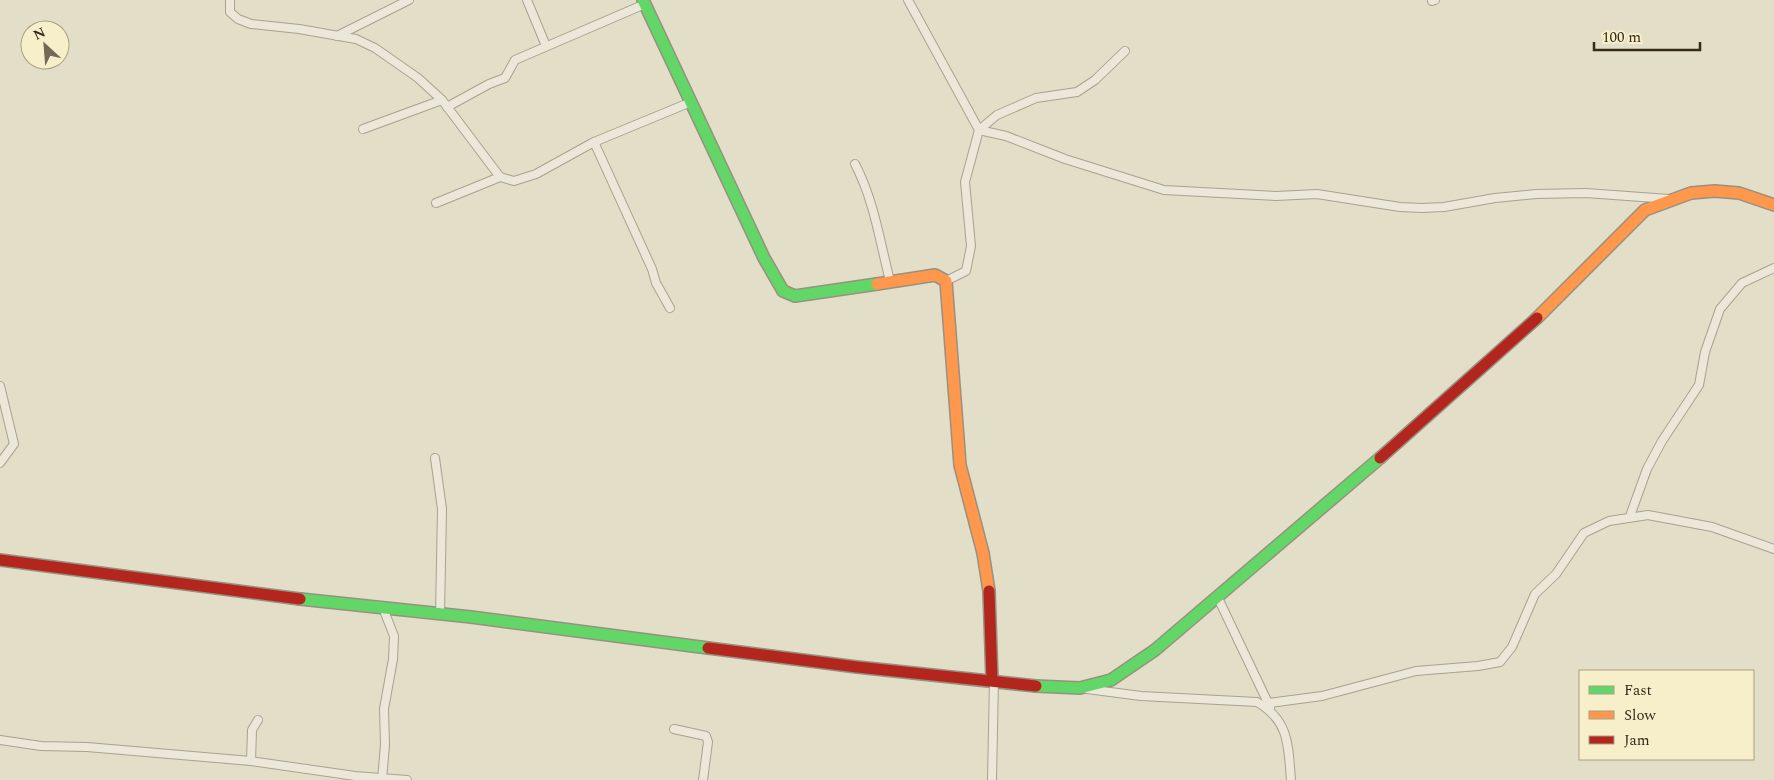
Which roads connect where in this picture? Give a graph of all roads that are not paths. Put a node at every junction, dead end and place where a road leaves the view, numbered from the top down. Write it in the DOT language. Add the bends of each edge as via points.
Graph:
graph roads {
  1 [pos="230,0"];
  2 [pos="409,0"];
  3 [pos="527,0"];
  4 [pos="908,0"];
  5 [pos="644,2"];
  6 [pos="336,36"];
  7 [pos="546,46"];
  8 [pos="1124,51"];
  9 [pos="691,102"];
  10 [pos="445,104"];
  11 [pos="363,129"];
  12 [pos="979,130"];
  13 [pos="594,142"];
  14 [pos="855,164"];
  15 [pos="500,177"];
  16 [pos="1673,199"];
  17 [pos="436,203"];
  18 [pos="1774,204"];
  19 [pos="1774,268"];
  20 [pos="890,281"];
  21 [pos="946,281"];
  22 [pos="670,308"];
  23 [pos="0,386"];
  24 [pos="435,458"];
  25 [pos="0,463"];
  26 [pos="1630,516"];
  27 [pos="1774,549"];
  28 [pos="0,560"];
  29 [pos="1218,598"];
  30 [pos="383,608"];
  31 [pos="440,614"];
  32 [pos="993,680"];
  33 [pos="1080,688"];
  34 [pos="1270,707"];
  35 [pos="258,720"];
  36 [pos="674,728"];
  37 [pos="0,740"];
  38 [pos="251,761"];
  39 [pos="382,779"];
  40 [pos="407,780"];
  41 [pos="703,780"];
  42 [pos="992,780"];
  43 [pos="1291,780"];
  1 -- 6 [label="street" via="230,12 251,24"];
  2 -- 6 [label="street"];
  3 -- 7 [label="street"];
  4 -- 12 [label="street"];
  5 -- 7 [label="street"];
  5 -- 9 [label="street"];
  6 -- 10 [label="street" via="356,39 375,48 418,78"];
  7 -- 10 [label="street" via="515,60 505,78"];
  8 -- 12 [label="street" via="1095,80 1077,92 1036,98 997,115"];
  9 -- 13 [label="street"];
  9 -- 20 [label="street" via="764,258 783,291 796,296"];
  10 -- 11 [label="street"];
  10 -- 15 [label="street"];
  12 -- 16 [label="street" via="1006,136 1164,190 1276,196 1317,194 1422,208 1495,198 1586,192"];
  12 -- 21 [label="street" via="965,182 970,254 966,271"];
  13 -- 15 [label="street" via="536,174 514,181"];
  13 -- 22 [label="street"];
  14 -- 20 [label="street" via="873,213"];
  15 -- 17 [label="street"];
  16 -- 18 [label="street" via="1690,193 1715,191 1739,193"];
  16 -- 29 [label="street" via="1645,210 1511,342"];
  19 -- 26 [label="street" via="1742,283 1720,309 1704,352 1699,385 1647,469"];
  20 -- 21 [label="street" via="935,276"];
  21 -- 32 [label="street" via="960,465 989,587"];
  23 -- 25 [label="street" via="14,444"];
  24 -- 31 [label="street" via="442,508"];
  26 -- 27 [label="street" via="1648,515 1712,527"];
  26 -- 34 [label="street" via="1597,525 1584,533 1556,574 1535,594 1512,647 1500,662 1416,671"];
  28 -- 30 [label="street"];
  29 -- 33 [label="street" via="1155,650 1111,680"];
  29 -- 34 [label="street"];
  30 -- 31 [label="street"];
  30 -- 39 [label="street" via="394,636 384,709"];
  31 -- 32 [label="street" via="857,667"];
  32 -- 33 [label="street" via="1063,689"];
  32 -- 42 [label="street"];
  33 -- 34 [label="street" via="1141,696 1247,700"];
  34 -- 43 [label="street" via="1285,732"];
  35 -- 38 [label="street" via="252,730"];
  36 -- 41 [label="street" via="706,736"];
  37 -- 38 [label="street" via="41,746"];
  38 -- 39 [label="street"];
  39 -- 40 [label="street"];
}
